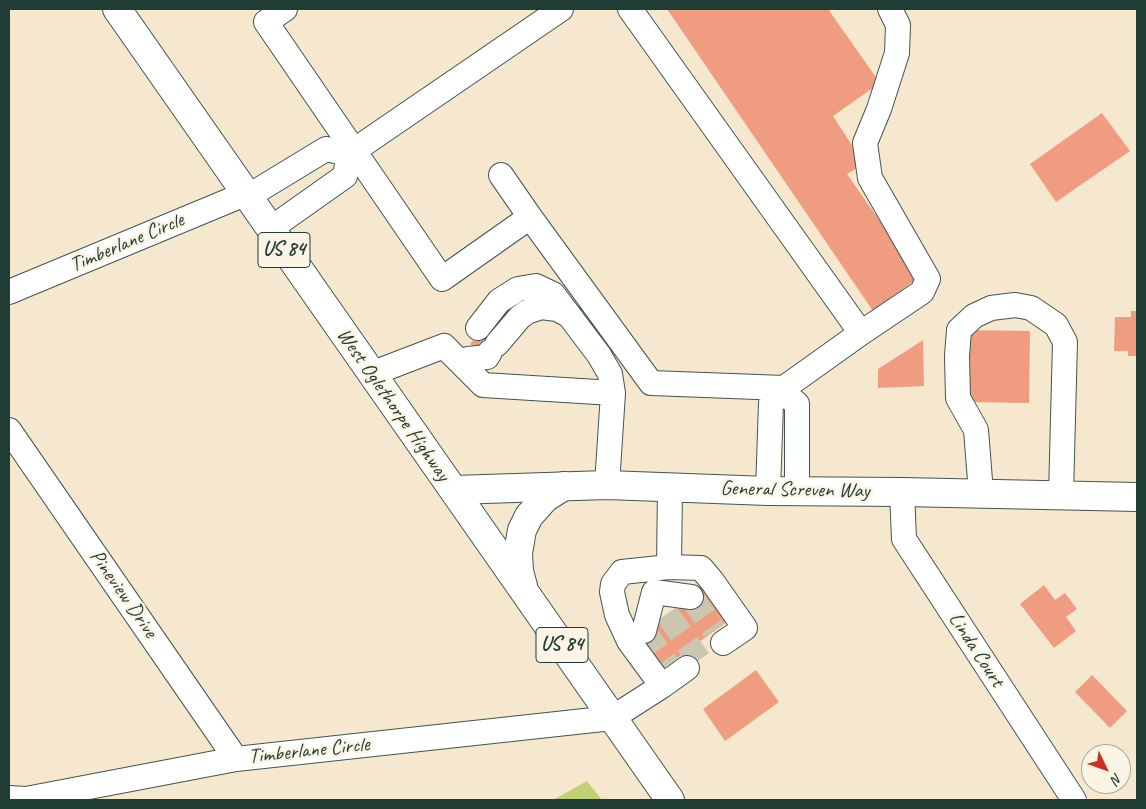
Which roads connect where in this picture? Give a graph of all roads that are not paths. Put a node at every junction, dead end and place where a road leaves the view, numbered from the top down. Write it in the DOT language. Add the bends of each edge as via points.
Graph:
graph roads {
  1 [pos="117,9"];
  2 [pos="285,9"];
  3 [pos="561,9"];
  4 [pos="630,9"];
  5 [pos="890,9"];
  6 [pos="351,153"];
  7 [pos="501,175"];
  8 [pos="246,195"];
  9 [pos="530,217"];
  10 [pos="270,229"];
  11 [pos="9,292"];
  12 [pos="570,316"];
  13 [pos="861,333"];
  14 [pos="480,355"];
  15 [pos="371,374"];
  16 [pos="784,391"];
  17 [pos="613,393"];
  18 [pos="9,430"];
  19 [pos="607,485"];
  20 [pos="564,486"];
  21 [pos="670,487"];
  22 [pos="454,490"];
  23 [pos="768,491"];
  24 [pos="797,491"];
  25 [pos="902,492"];
  26 [pos="981,493"];
  27 [pos="1062,495"];
  28 [pos="1137,497"];
  29 [pos="669,567"];
  30 [pos="639,570"];
  31 [pos="525,592"];
  32 [pos="654,592"];
  33 [pos="691,597"];
  34 [pos="667,614"];
  35 [pos="644,631"];
  36 [pos="715,642"];
  37 [pos="612,718"];
  38 [pos="236,759"];
  39 [pos="9,798"];
  40 [pos="670,800"];
  41 [pos="1074,800"];
  1 -- 8 [label="main road, West Oglethorpe Highway / US 84"];
  2 -- 6 [label="street" via="266,22"];
  3 -- 6 [label="street"];
  4 -- 13 [label="street"];
  5 -- 13 [label="street" via="898,25 897,53 865,143 870,178 928,279 922,292"];
  6 -- 8 [label="street, Timberlane Circle" via="326,149"];
  6 -- 9 [label="street" via="442,279"];
  6 -- 10 [label="street" via="345,176"];
  7 -- 9 [label="street"];
  8 -- 10 [label="main road, West Oglethorpe Highway / US 84"];
  8 -- 11 [label="street, Timberlane Circle"];
  9 -- 16 [label="street" via="651,383"];
  10 -- 15 [label="main road, West Oglethorpe Highway / US 84"];
  12 -- 14 [label="street" via="557,309 541,307 527,312"];
  12 -- 14 [label="street" via="553,294 536,286 518,290 499,301 466,342"];
  12 -- 17 [label="street" via="600,355 610,374"];
  13 -- 16 [label="street"];
  14 -- 15 [label="street" via="444,346"];
  14 -- 17 [label="street" via="483,385"];
  15 -- 22 [label="main road, West Oglethorpe Highway / US 84"];
  16 -- 23 [label="street" via="771,403"];
  16 -- 24 [label="street" via="798,404"];
  17 -- 19 [label="street"];
  18 -- 38 [label="street, Pineview Drive"];
  19 -- 20 [label="main road, General Screven Way"];
  19 -- 21 [label="main road, General Screven Way"];
  20 -- 22 [label="main road, General Screven Way"];
  20 -- 31 [label="main road" via="545,498 522,530 518,553"];
  21 -- 23 [label="main road, General Screven Way"];
  21 -- 29 [label="street"];
  22 -- 31 [label="main road, West Oglethorpe Highway / US 84"];
  23 -- 24 [label="main road, General Screven Way"];
  24 -- 25 [label="main road, General Screven Way"];
  25 -- 26 [label="main road, General Screven Way"];
  25 -- 41 [label="street, Linda Court" via="904,539"];
  26 -- 27 [label="main road, General Screven Way"];
  26 -- 27 [label="street" via="976,430 958,398 959,330 974,316 991,308 1015,305 1031,308 1056,325 1065,342"];
  27 -- 28 [label="main road, General Screven Way"];
  29 -- 30 [label="street"];
  29 -- 36 [label="street" via="700,568 745,628"];
  30 -- 32 [label="street"];
  30 -- 37 [label="street" via="622,572 613,584 618,615 629,641 673,674"];
  31 -- 37 [label="main road, West Oglethorpe Highway / US 84"];
  32 -- 33 [label="street"];
  32 -- 34 [label="street"];
  32 -- 35 [label="street"];
  37 -- 38 [label="street, Timberlane Circle"];
  37 -- 40 [label="main road, West Oglethorpe Highway / US 84"];
  38 -- 39 [label="street, Timberlane Circle" via="26,799"];
}
